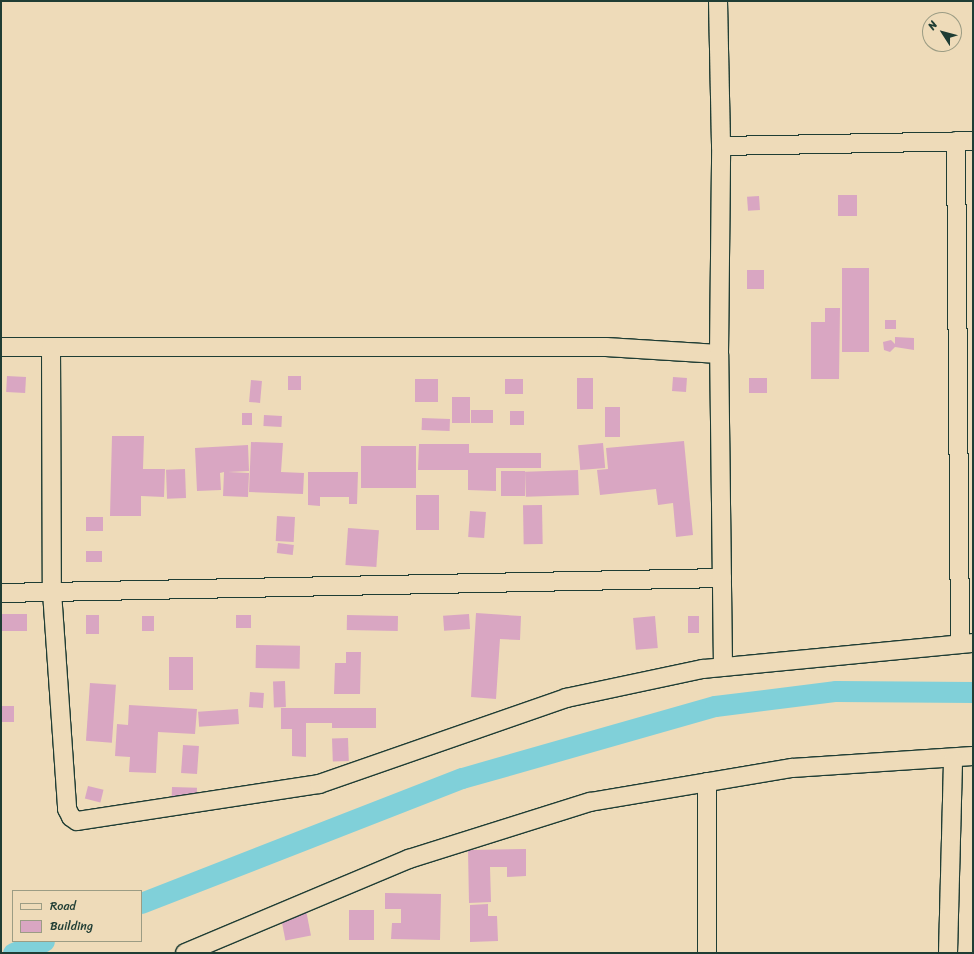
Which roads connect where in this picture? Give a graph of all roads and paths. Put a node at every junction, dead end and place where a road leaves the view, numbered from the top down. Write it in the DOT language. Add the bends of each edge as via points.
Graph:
graph roads {
  1 [pos="718,1"];
  2 [pos="964,141"];
  3 [pos="721,146"];
  4 [pos="1,347"];
  5 [pos="51,347"];
  6 [pos="718,354"];
  7 [pos="722,578"];
  8 [pos="52,592"];
  9 [pos="1,593"];
  10 [pos="967,644"];
  11 [pos="723,667"];
  12 [pos="973,756"];
  13 [pos="953,758"];
  14 [pos="707,782"];
  15 [pos="185,953"];
  16 [pos="706,953"];
  17 [pos="948,953"];
  1 -- 3 [label="street"];
  2 -- 3 [label="street"];
  2 -- 10 [label="street"];
  3 -- 6 [label="street"];
  4 -- 5 [label="street"];
  5 -- 6 [label="street" via="606,347"];
  5 -- 8 [label="street"];
  6 -- 7 [label="street"];
  7 -- 8 [label="street"];
  7 -- 11 [label="street"];
  8 -- 9 [label="street"];
  8 -- 11 [label="street" via="67,809 71,817 77,821 319,784 566,698"];
  10 -- 11 [label="street"];
  12 -- 13 [label="street"];
  13 -- 14 [label="street" via="792,768"];
  13 -- 17 [label="street"];
  14 -- 15 [label="street" via="590,802 409,859"];
  14 -- 16 [label="street"];
}
